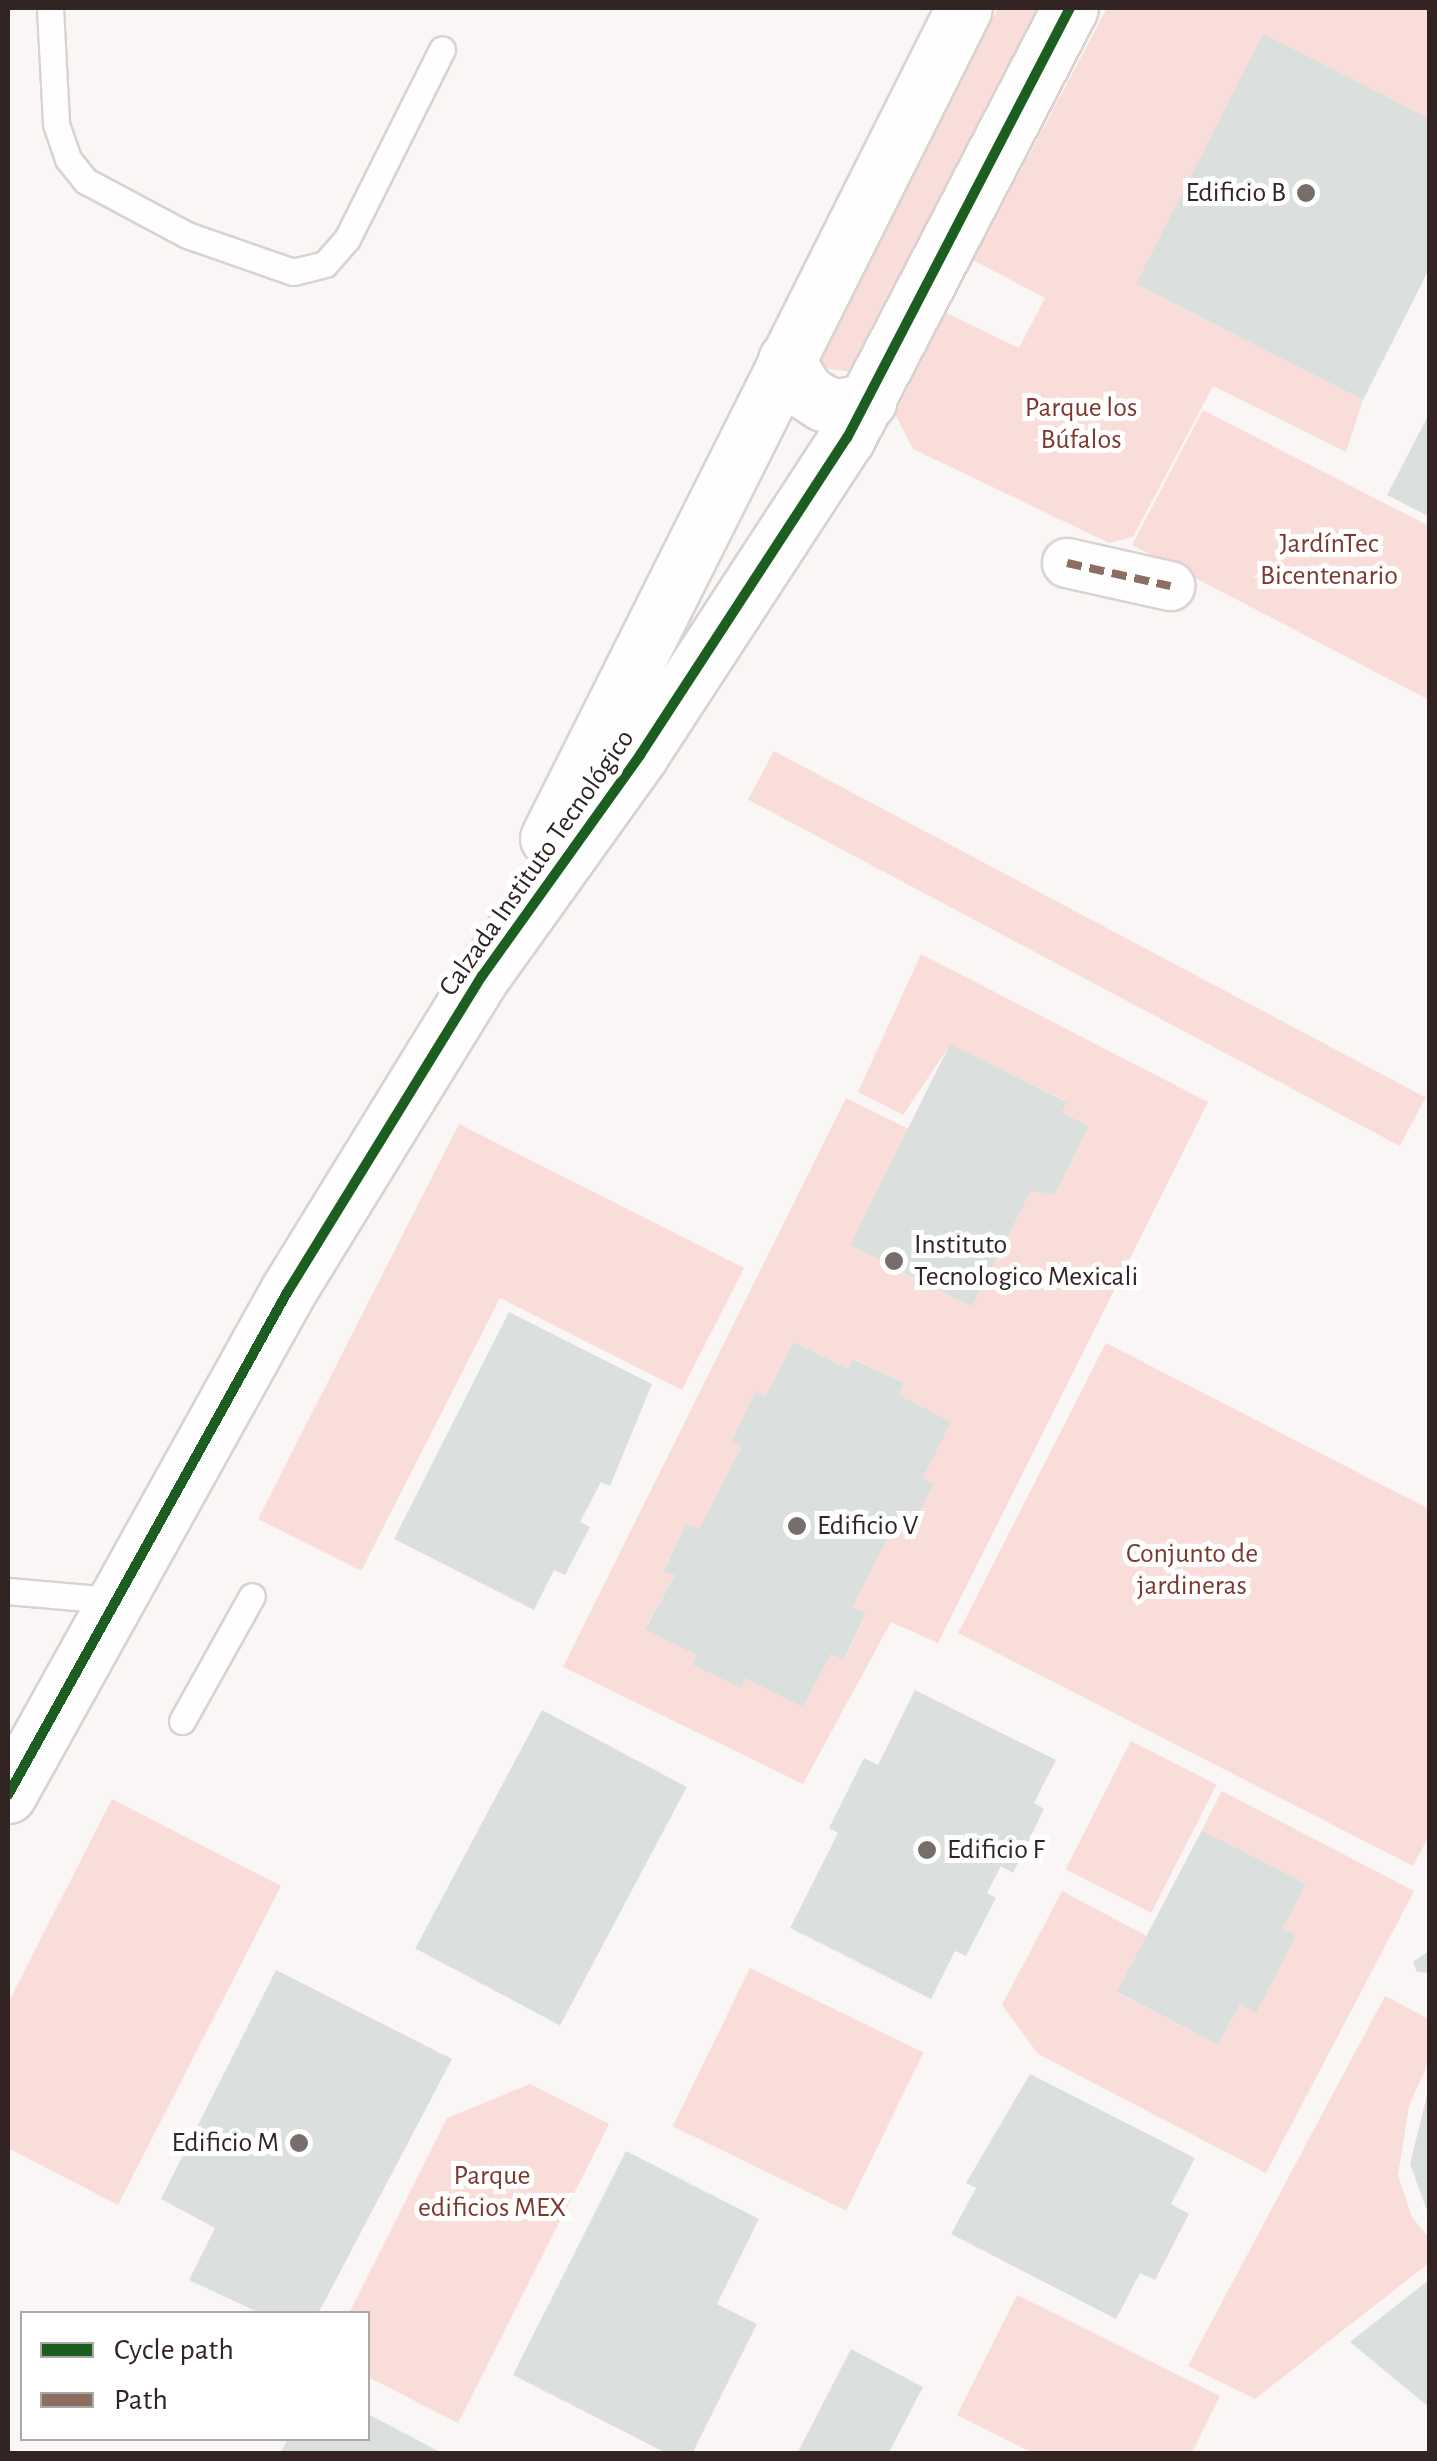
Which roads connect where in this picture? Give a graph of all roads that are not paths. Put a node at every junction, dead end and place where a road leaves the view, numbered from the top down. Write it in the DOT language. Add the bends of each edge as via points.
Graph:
graph roads {
  1 [pos="50,8"];
  2 [pos="964,8"];
  3 [pos="1070,8"];
  4 [pos="442,48"];
  5 [pos="786,360"];
  6 [pos="868,402"];
  7 [pos="1067,563"];
  8 [pos="1170,586"];
  9 [pos="482,976"];
  10 [pos="8,1590"];
  11 [pos="252,1596"];
  12 [pos="110,1600"];
  13 [pos="182,1721"];
  14 [pos="8,1794"];
  1 -- 4 [label="lane" via="56,124 68,159 86,181 186,235 293,272 325,264 348,239"];
  2 -- 5 [label="street, Calzada Instituto Tecnológico"];
  3 -- 6 [label="street, Calzada Instituto Tecnológico"];
  5 -- 6 [label="street" via="806,392 823,402 838,408"];
  5 -- 9 [label="street, Calzada Instituto Tecnológico"];
  6 -- 9 [label="street, Calzada Instituto Tecnológico" via="640,755"];
  7 -- 8 [label="street"];
  9 -- 12 [label="street, Calzada Instituto Tecnológico" via="288,1291"];
  10 -- 12 [label="lane"];
  11 -- 13 [label="lane"];
  12 -- 14 [label="street, Calzada Instituto Tecnológico"];
}
